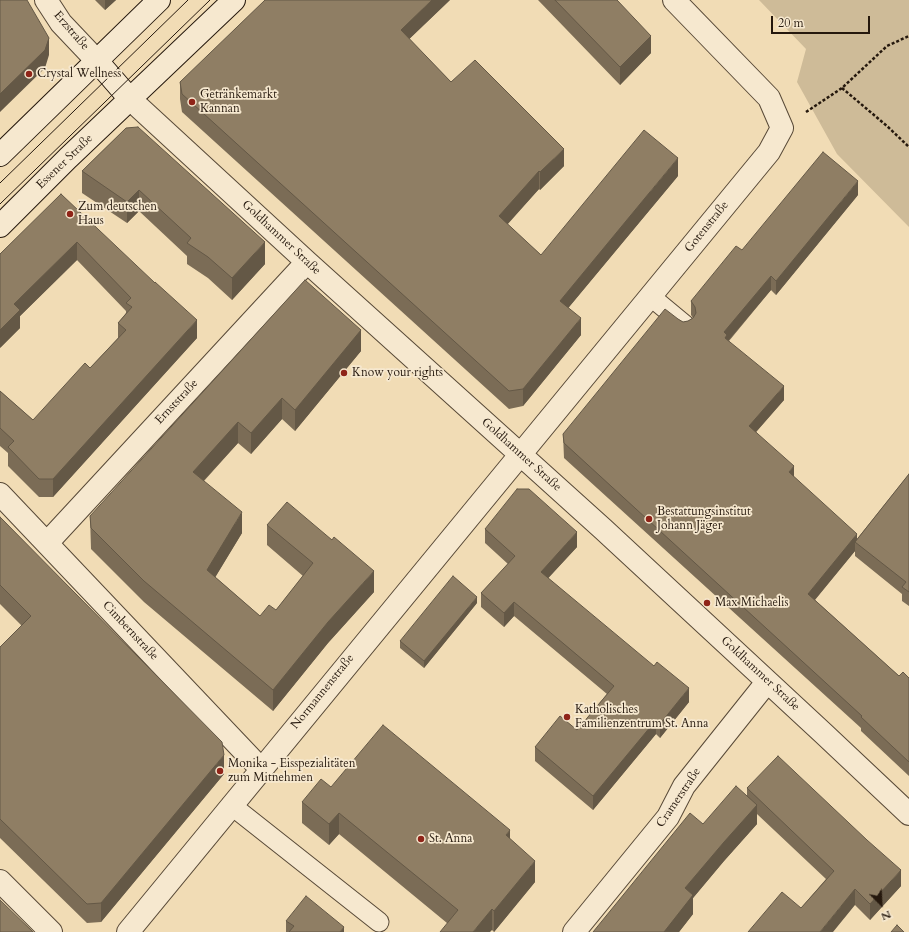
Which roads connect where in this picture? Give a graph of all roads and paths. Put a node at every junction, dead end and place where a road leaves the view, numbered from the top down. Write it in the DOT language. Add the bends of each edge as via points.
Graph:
graph roads {
  1 [pos="46,0"];
  2 [pos="159,0"];
  3 [pos="234,0"];
  4 [pos="674,0"];
  5 [pos="909,36"];
  6 [pos="97,61"];
  7 [pos="842,88"];
  8 [pos="130,99"];
  9 [pos="782,128"];
  10 [pos="909,147"];
  11 [pos="0,155"];
  12 [pos="0,226"];
  13 [pos="307,262"];
  14 [pos="650,296"];
  15 [pos="686,325"];
  16 [pos="520,454"];
  17 [pos="0,494"];
  18 [pos="47,543"];
  19 [pos="768,682"];
  20 [pos="261,769"];
  21 [pos="231,805"];
  22 [pos="909,814"];
  23 [pos="0,881"];
  24 [pos="379,922"];
  25 [pos="51,932"];
  26 [pos="128,932"];
  27 [pos="574,932"];
  1 -- 6 [label="street, Erzstraße" via="61,23"];
  2 -- 6 [label="street"];
  3 -- 8 [label="street, Essener Straße"];
  4 -- 9 [label="street" via="770,98"];
  5 -- 7 [label="path" via="887,46"];
  6 -- 8 [label="street"];
  6 -- 11 [label="street"];
  7 -- 9 [label="path"];
  7 -- 10 [label="path"];
  8 -- 12 [label="street, Essener Straße"];
  8 -- 13 [label="street, Goldhammer Straße"];
  9 -- 14 [label="street, Gotenstraße" via="769,152"];
  13 -- 16 [label="street, Goldhammer Straße"];
  13 -- 18 [label="street, Ernststraße"];
  14 -- 15 [label="lane"];
  14 -- 16 [label="street, Gotenstraße"];
  16 -- 19 [label="street, Goldhammer Straße"];
  16 -- 20 [label="street, Normannenstraße"];
  17 -- 18 [label="street, Cimbernstraße"];
  18 -- 20 [label="street, Cimbernstraße"];
  19 -- 22 [label="street, Goldhammer Straße"];
  19 -- 27 [label="street, Cramerstraße" via="684,786 668,817"];
  20 -- 21 [label="street, Normannenstraße"];
  21 -- 24 [label="lane"];
  21 -- 26 [label="street, Normannenstraße"];
  23 -- 25 [label="street"];
}
